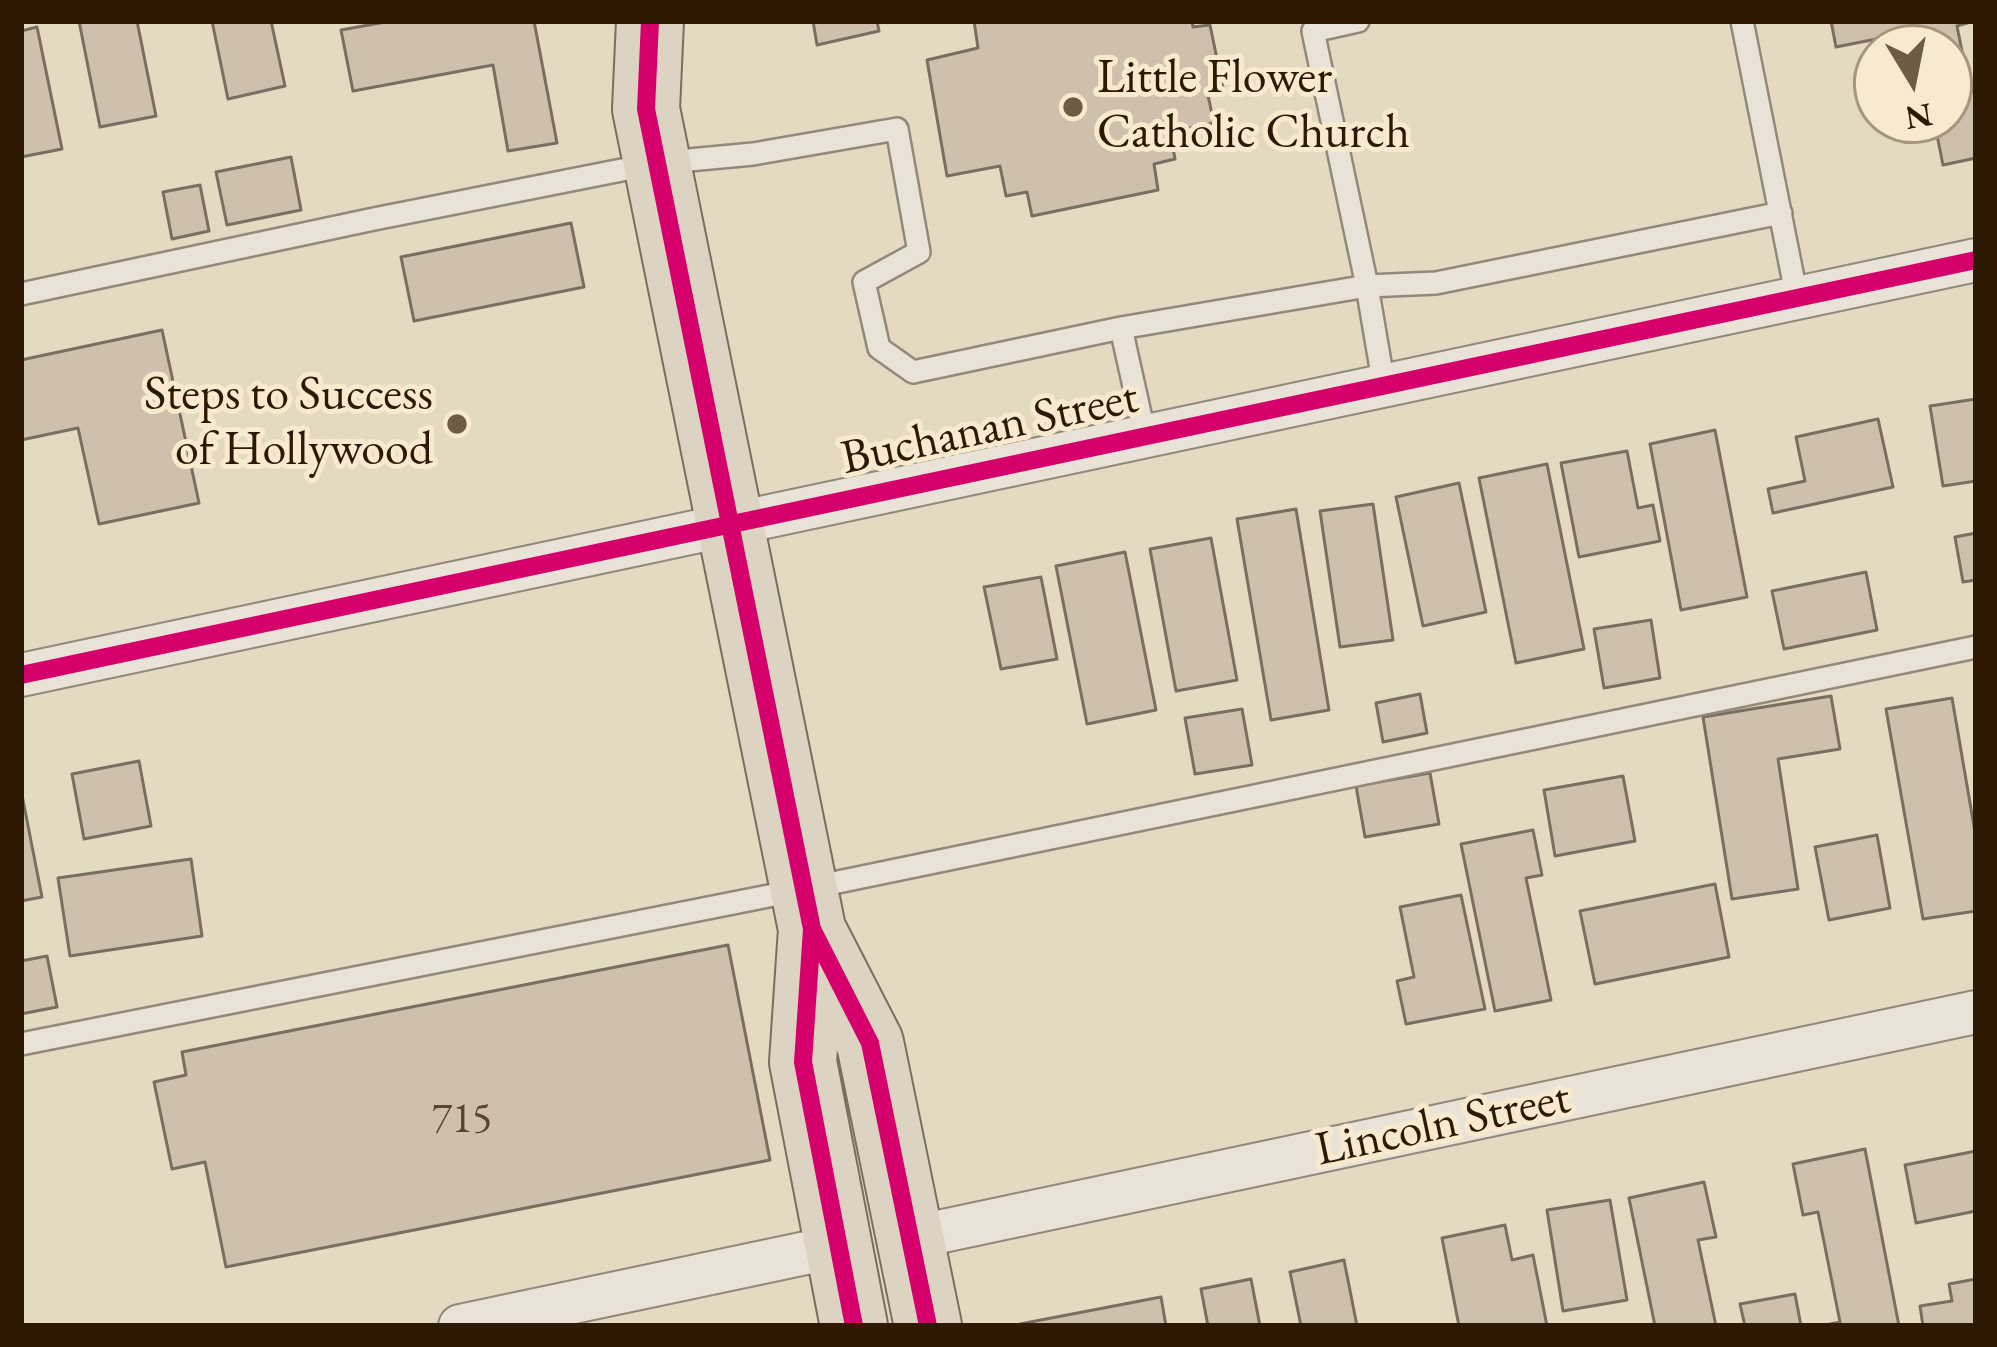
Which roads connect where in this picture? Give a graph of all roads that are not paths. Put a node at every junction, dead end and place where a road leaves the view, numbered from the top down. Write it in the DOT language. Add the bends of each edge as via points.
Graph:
graph roads {
  1 [pos="603,21"];
  2 [pos="650,21"];
  3 [pos="1358,21"];
  4 [pos="1742,21"];
  5 [pos="651,134"];
  6 [pos="1781,212"];
  7 [pos="1976,260"];
  8 [pos="1367,286"];
  9 [pos="21,294"];
  10 [pos="1797,298"];
  11 [pos="1121,328"];
  12 [pos="1384,386"];
  13 [pos="1145,436"];
  14 [pos="729,525"];
  15 [pos="1976,647"];
  16 [pos="21,675"];
  17 [pos="808,909"];
  18 [pos="1976,1012"];
  19 [pos="21,1044"];
  20 [pos="910,1238"];
  21 [pos="839,1246"];
  22 [pos="460,1326"];
  23 [pos="854,1326"];
  24 [pos="928,1326"];
  1 -- 5 [label="main road"];
  2 -- 5 [label="main road"];
  3 -- 8 [label="lane" via="1313,31"];
  4 -- 6 [label="lane"];
  5 -- 9 [label="lane"];
  5 -- 11 [label="lane" via="753,154 897,129 919,252 863,282 879,348 914,372"];
  5 -- 14 [label="main road"];
  6 -- 8 [label="lane" via="1436,283"];
  6 -- 10 [label="lane"];
  7 -- 10 [label="street, Buchanan Street"];
  8 -- 11 [label="lane"];
  8 -- 12 [label="lane"];
  10 -- 12 [label="street, Buchanan Street"];
  11 -- 13 [label="lane"];
  12 -- 13 [label="street, Buchanan Street"];
  13 -- 14 [label="street, Buchanan Street"];
  14 -- 16 [label="street, Buchanan Street"];
  14 -- 17 [label="main road"];
  15 -- 17 [label="lane"];
  17 -- 19 [label="lane"];
  17 -- 20 [label="main road" via="870,1043"];
  17 -- 21 [label="main road" via="803,1062"];
  18 -- 20 [label="street, Lincoln Street"];
  20 -- 24 [label="main road"];
  21 -- 22 [label="street"];
  21 -- 23 [label="main road"];
}
